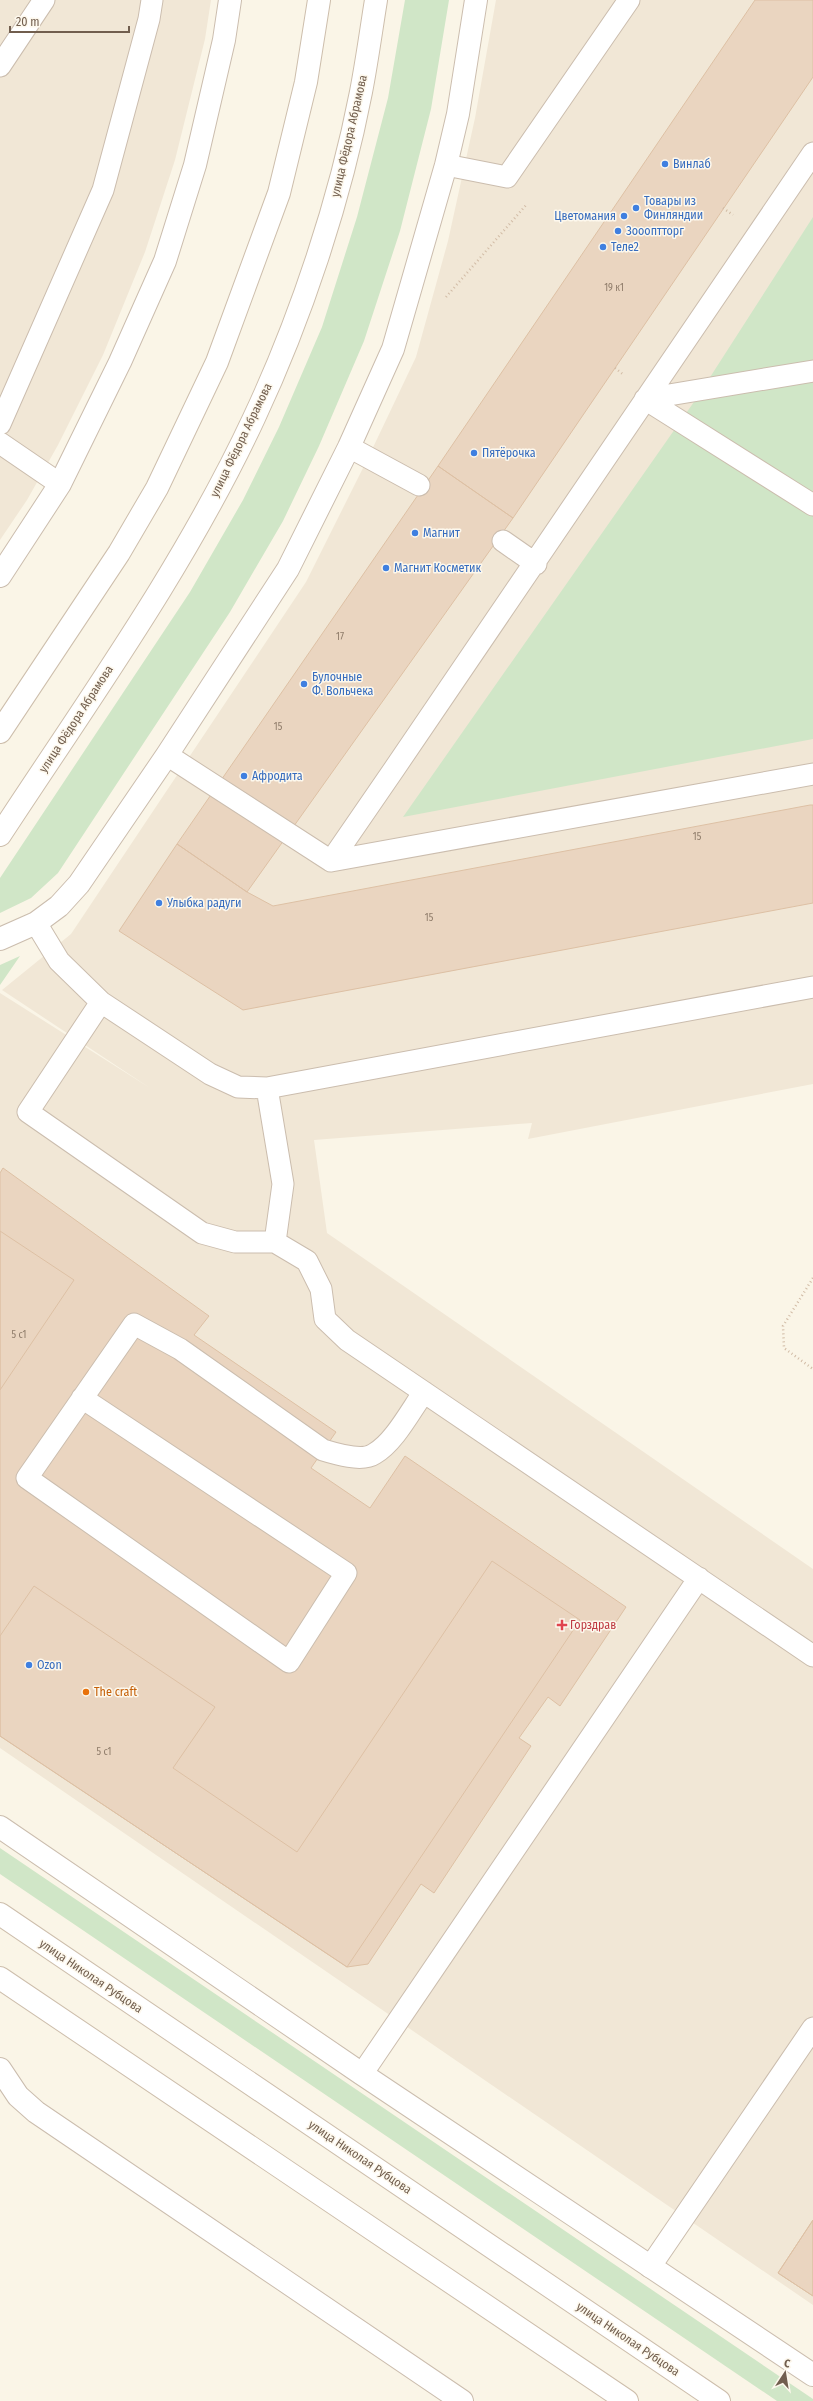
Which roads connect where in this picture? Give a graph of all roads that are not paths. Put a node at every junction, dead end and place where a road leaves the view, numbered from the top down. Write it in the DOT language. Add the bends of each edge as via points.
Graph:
graph roads {
  1 [pos="44,0"];
  2 [pos="152,0"];
  3 [pos="230,0"];
  4 [pos="319,0"];
  5 [pos="376,0"];
  6 [pos="476,0"];
  7 [pos="629,0"];
  8 [pos="0,66"];
  9 [pos="813,153"];
  10 [pos="446,165"];
  11 [pos="813,371"];
  12 [pos="645,399"];
  13 [pos="0,424"];
  14 [pos="0,443"];
  15 [pos="349,447"];
  16 [pos="60,484"];
  17 [pos="419,485"];
  18 [pos="813,505"];
  19 [pos="503,541"];
  20 [pos="536,564"];
  21 [pos="0,576"];
  22 [pos="0,732"];
  23 [pos="167,755"];
  24 [pos="813,774"];
  25 [pos="0,835"];
  26 [pos="331,862"];
  27 [pos="36,923"];
  28 [pos="0,939"];
  29 [pos="813,987"];
  30 [pos="101,1002"];
  31 [pos="267,1088"];
  32 [pos="275,1242"];
  33 [pos="424,1392"];
  34 [pos="82,1398"];
  35 [pos="699,1578"];
  36 [pos="813,1656"];
  37 [pos="0,1827"];
  38 [pos="0,1914"];
  39 [pos="0,1978"];
  40 [pos="813,2028"];
  41 [pos="0,2069"];
  42 [pos="362,2074"];
  43 [pos="650,2267"];
  44 [pos="813,2376"];
  45 [pos="462,2401"];
  46 [pos="627,2401"];
  47 [pos="719,2401"];
  1 -- 8 [label="lane"];
  2 -- 13 [label="lane" via="102,190"];
  3 -- 16 [label="street" via="224,40 195,165 165,261 120,362"];
  4 -- 22 [label="street" via="306,82 279,193 217,362 157,488 123,546"];
  5 -- 25 [label="street, улица Фёдора Абрамова" via="360,93 332,211 296,318 255,417 212,502 167,580"];
  6 -- 10 [label="street" via="458,114"];
  7 -- 10 [label="lane" via="507,177"];
  9 -- 12 [label="lane"];
  10 -- 15 [label="street" via="393,349"];
  11 -- 12 [label="lane"];
  12 -- 18 [label="lane"];
  12 -- 20 [label="lane"];
  14 -- 16 [label="lane"];
  15 -- 17 [label="lane"];
  15 -- 23 [label="street" via="288,570"];
  16 -- 21 [label="street"];
  19 -- 20 [label="lane"];
  20 -- 26 [label="lane"];
  23 -- 26 [label="lane"];
  23 -- 27 [label="street" via="79,884 59,906"];
  24 -- 26 [label="lane"];
  27 -- 28 [label="street"];
  27 -- 30 [label="lane" via="58,961"];
  29 -- 31 [label="lane"];
  30 -- 31 [label="lane" via="210,1074 238,1086"];
  30 -- 32 [label="lane" via="28,1112 202,1233 235,1242"];
  31 -- 32 [label="lane" via="284,1184"];
  32 -- 33 [label="lane" via="307,1261 321,1289 325,1319 347,1340"];
  33 -- 34 [label="lane" via="394,1435 374,1455 348,1457 323,1450 180,1349 134,1324"];
  33 -- 35 [label="lane"];
  34 -- 34 [label="lane" via="27,1478 289,1662 346,1572"];
  35 -- 36 [label="lane"];
  35 -- 42 [label="lane"];
  37 -- 42 [label="street"];
  38 -- 47 [label="street, улица Николая Рубцова"];
  39 -- 46 [label="street"];
  40 -- 43 [label="lane"];
  41 -- 45 [label="street" via="18,2096 36,2112"];
  42 -- 43 [label="street"];
  43 -- 44 [label="street"];
}
